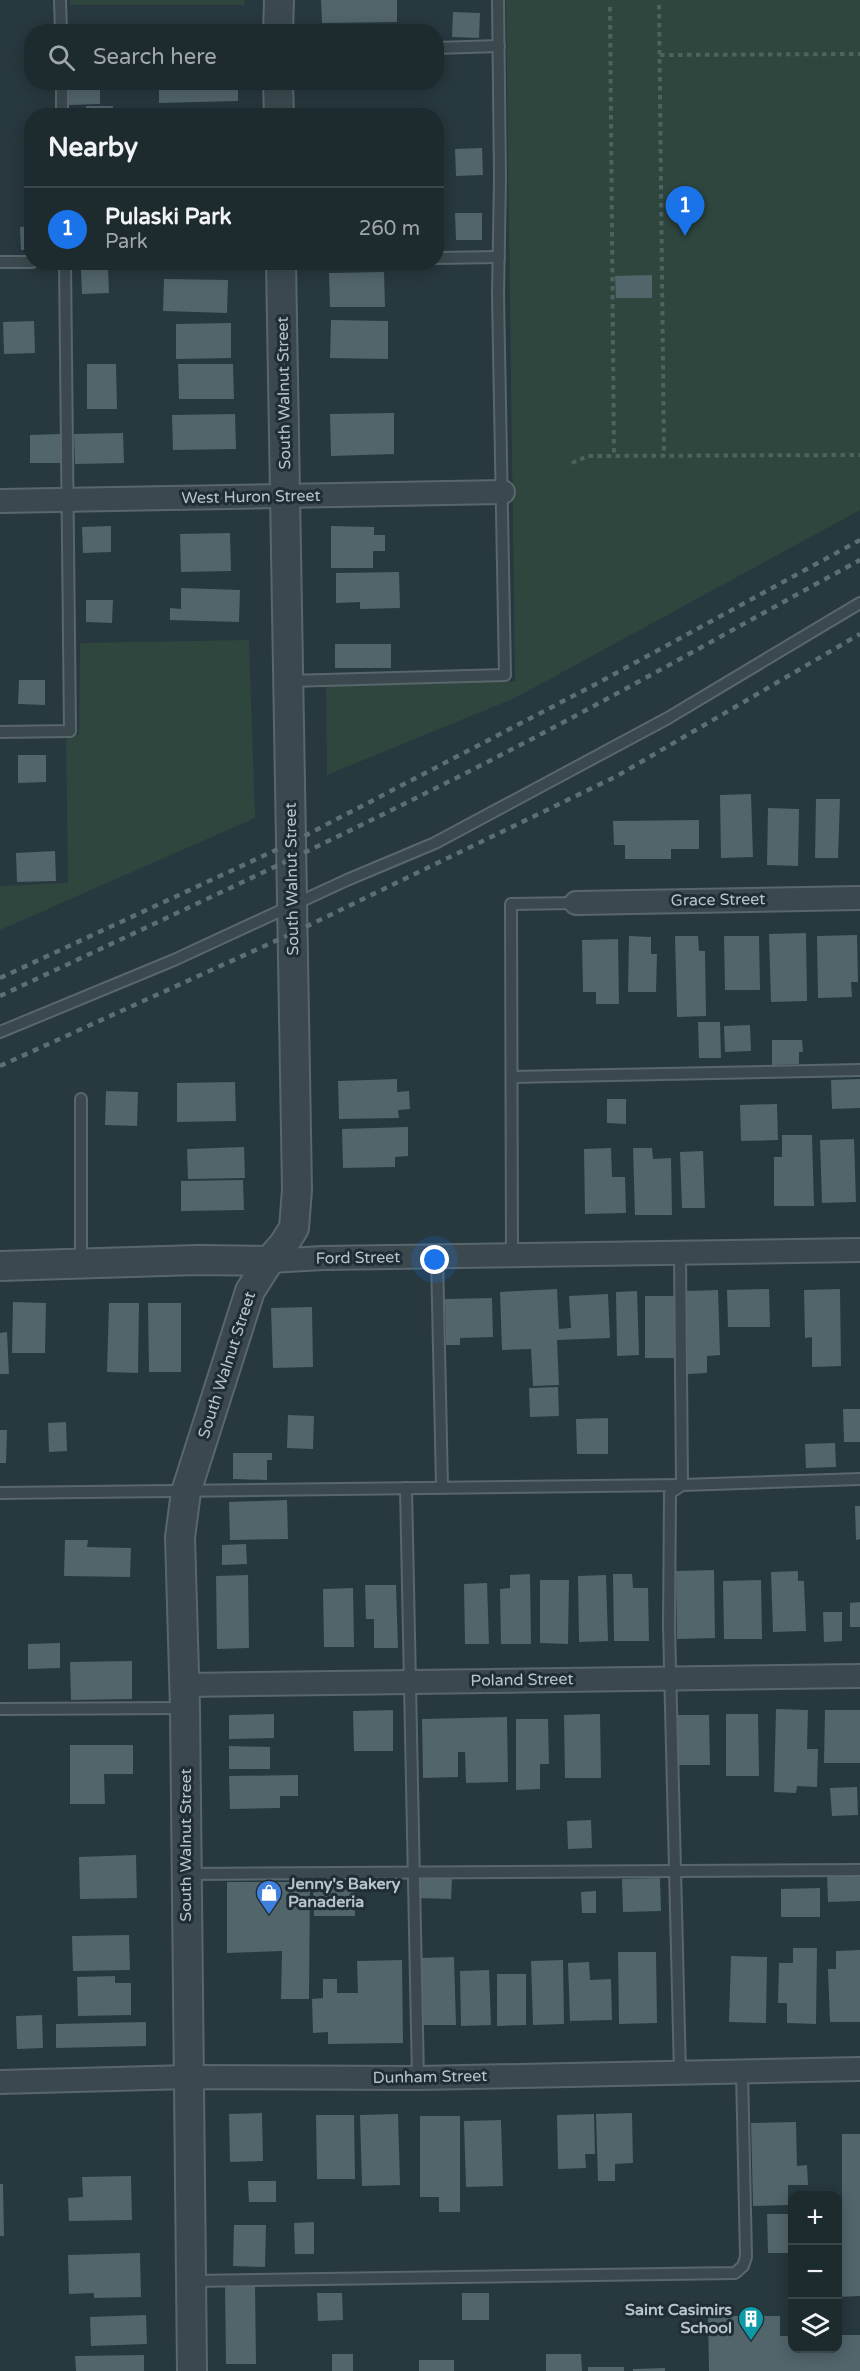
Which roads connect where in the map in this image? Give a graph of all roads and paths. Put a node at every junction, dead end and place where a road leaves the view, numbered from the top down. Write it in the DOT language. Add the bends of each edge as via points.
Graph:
graph roads {
  1 [pos="60,0"];
  2 [pos="279,0"];
  3 [pos="498,0"];
  4 [pos="659,5"];
  5 [pos="610,7"];
  6 [pos="61,24"];
  7 [pos="278,24"];
  8 [pos="499,46"];
  9 [pos="444,48"];
  10 [pos="860,54"];
  11 [pos="660,56"];
  12 [pos="62,90"];
  13 [pos="278,90"];
  14 [pos="62,108"];
  15 [pos="279,108"];
  16 [pos="499,257"];
  17 [pos="444,258"];
  18 [pos="0,262"];
  19 [pos="24,262"];
  20 [pos="65,270"];
  21 [pos="281,270"];
  22 [pos="860,455"];
  23 [pos="614,456"];
  24 [pos="664,456"];
  25 [pos="572,463"];
  26 [pos="503,492"];
  27 [pos="285,496"];
  28 [pos="69,500"];
  29 [pos="0,501"];
  30 [pos="860,603"];
  31 [pos="288,681"];
  32 [pos="0,732"];
  33 [pos="860,898"];
  34 [pos="576,903"];
  35 [pos="292,905"];
  36 [pos="0,1032"];
  37 [pos="860,1070"];
  38 [pos="512,1077"];
  39 [pos="81,1099"];
  40 [pos="860,1250"];
  41 [pos="680,1254"];
  42 [pos="512,1256"];
  43 [pos="437,1257"];
  44 [pos="268,1261"];
  45 [pos="81,1265"];
  46 [pos="0,1266"];
  47 [pos="860,1479"];
  48 [pos="682,1485"];
  49 [pos="442,1486"];
  50 [pos="406,1488"];
  51 [pos="186,1492"];
  52 [pos="0,1493"];
  53 [pos="860,1676"];
  54 [pos="671,1679"];
  55 [pos="408,1682"];
  56 [pos="185,1697"];
  57 [pos="0,1709"];
  58 [pos="860,1870"];
  59 [pos="676,1872"];
  60 [pos="414,1873"];
  61 [pos="186,1874"];
  62 [pos="860,2069"];
  63 [pos="742,2071"];
  64 [pos="680,2073"];
  65 [pos="189,2077"];
  66 [pos="418,2078"];
  67 [pos="0,2082"];
  68 [pos="192,2281"];
  69 [pos="192,2371"];
  1 -- 6 [label="lane"];
  2 -- 7 [label="street"];
  3 -- 8 [label="lane"];
  4 -- 11 [label="path"];
  5 -- 23 [label="path"];
  8 -- 9 [label="lane"];
  8 -- 16 [label="lane"];
  10 -- 11 [label="path"];
  11 -- 24 [label="path"];
  12 -- 14 [label="lane"];
  13 -- 15 [label="street"];
  16 -- 17 [label="lane"];
  16 -- 26 [label="lane"];
  18 -- 19 [label="lane"];
  20 -- 28 [label="lane"];
  21 -- 27 [label="street, South Walnut Street"];
  22 -- 24 [label="path"];
  23 -- 24 [label="path"];
  23 -- 25 [label="path" via="588,456"];
  26 -- 27 [label="street, West Huron Street"];
  26 -- 31 [label="lane" via="505,675"];
  27 -- 28 [label="street, West Huron Street"];
  27 -- 31 [label="street, South Walnut Street"];
  28 -- 29 [label="street, West Huron Street"];
  28 -- 32 [label="lane" via="70,731"];
  30 -- 35 [label="lane" via="668,718 435,843"];
  31 -- 35 [label="street, South Walnut Street"];
  33 -- 34 [label="street, Grace Street"];
  34 -- 38 [label="lane" via="511,904"];
  35 -- 36 [label="lane" via="174,960"];
  35 -- 44 [label="street, South Walnut Street" via="297,1190 294,1228"];
  37 -- 38 [label="lane"];
  38 -- 42 [label="lane"];
  39 -- 45 [label="lane"];
  40 -- 41 [label="street, Ford Street"];
  41 -- 42 [label="street, Ford Street"];
  41 -- 48 [label="lane"];
  42 -- 43 [label="street, Ford Street"];
  43 -- 44 [label="street, Ford Street"];
  43 -- 49 [label="lane"];
  44 -- 45 [label="street, Ford Street"];
  44 -- 51 [label="street, South Walnut Street" via="250,1291"];
  45 -- 46 [label="street, Ford Street"];
  47 -- 48 [label="lane"];
  48 -- 49 [label="lane"];
  48 -- 54 [label="lane" via="670,1493"];
  49 -- 50 [label="lane"];
  50 -- 51 [label="lane"];
  50 -- 55 [label="lane"];
  51 -- 52 [label="lane"];
  51 -- 56 [label="street, South Walnut Street" via="180,1537"];
  53 -- 54 [label="street, Poland Street"];
  54 -- 55 [label="street, Poland Street"];
  54 -- 59 [label="lane"];
  55 -- 56 [label="street, Poland Street"];
  55 -- 60 [label="lane"];
  56 -- 57 [label="lane"];
  56 -- 61 [label="street, South Walnut Street"];
  58 -- 59 [label="lane"];
  59 -- 60 [label="lane"];
  59 -- 64 [label="lane"];
  60 -- 61 [label="lane"];
  60 -- 66 [label="lane"];
  61 -- 65 [label="street, South Walnut Street"];
  62 -- 63 [label="street, Dunham Street"];
  63 -- 64 [label="street, Dunham Street"];
  63 -- 68 [label="lane" via="746,2258 735,2273"];
  64 -- 66 [label="street, Dunham Street"];
  65 -- 66 [label="street, Dunham Street"];
  65 -- 67 [label="street, Dunham Street"];
  65 -- 68 [label="street, South Walnut Street"];
  68 -- 69 [label="street, South Walnut Street"];
}
